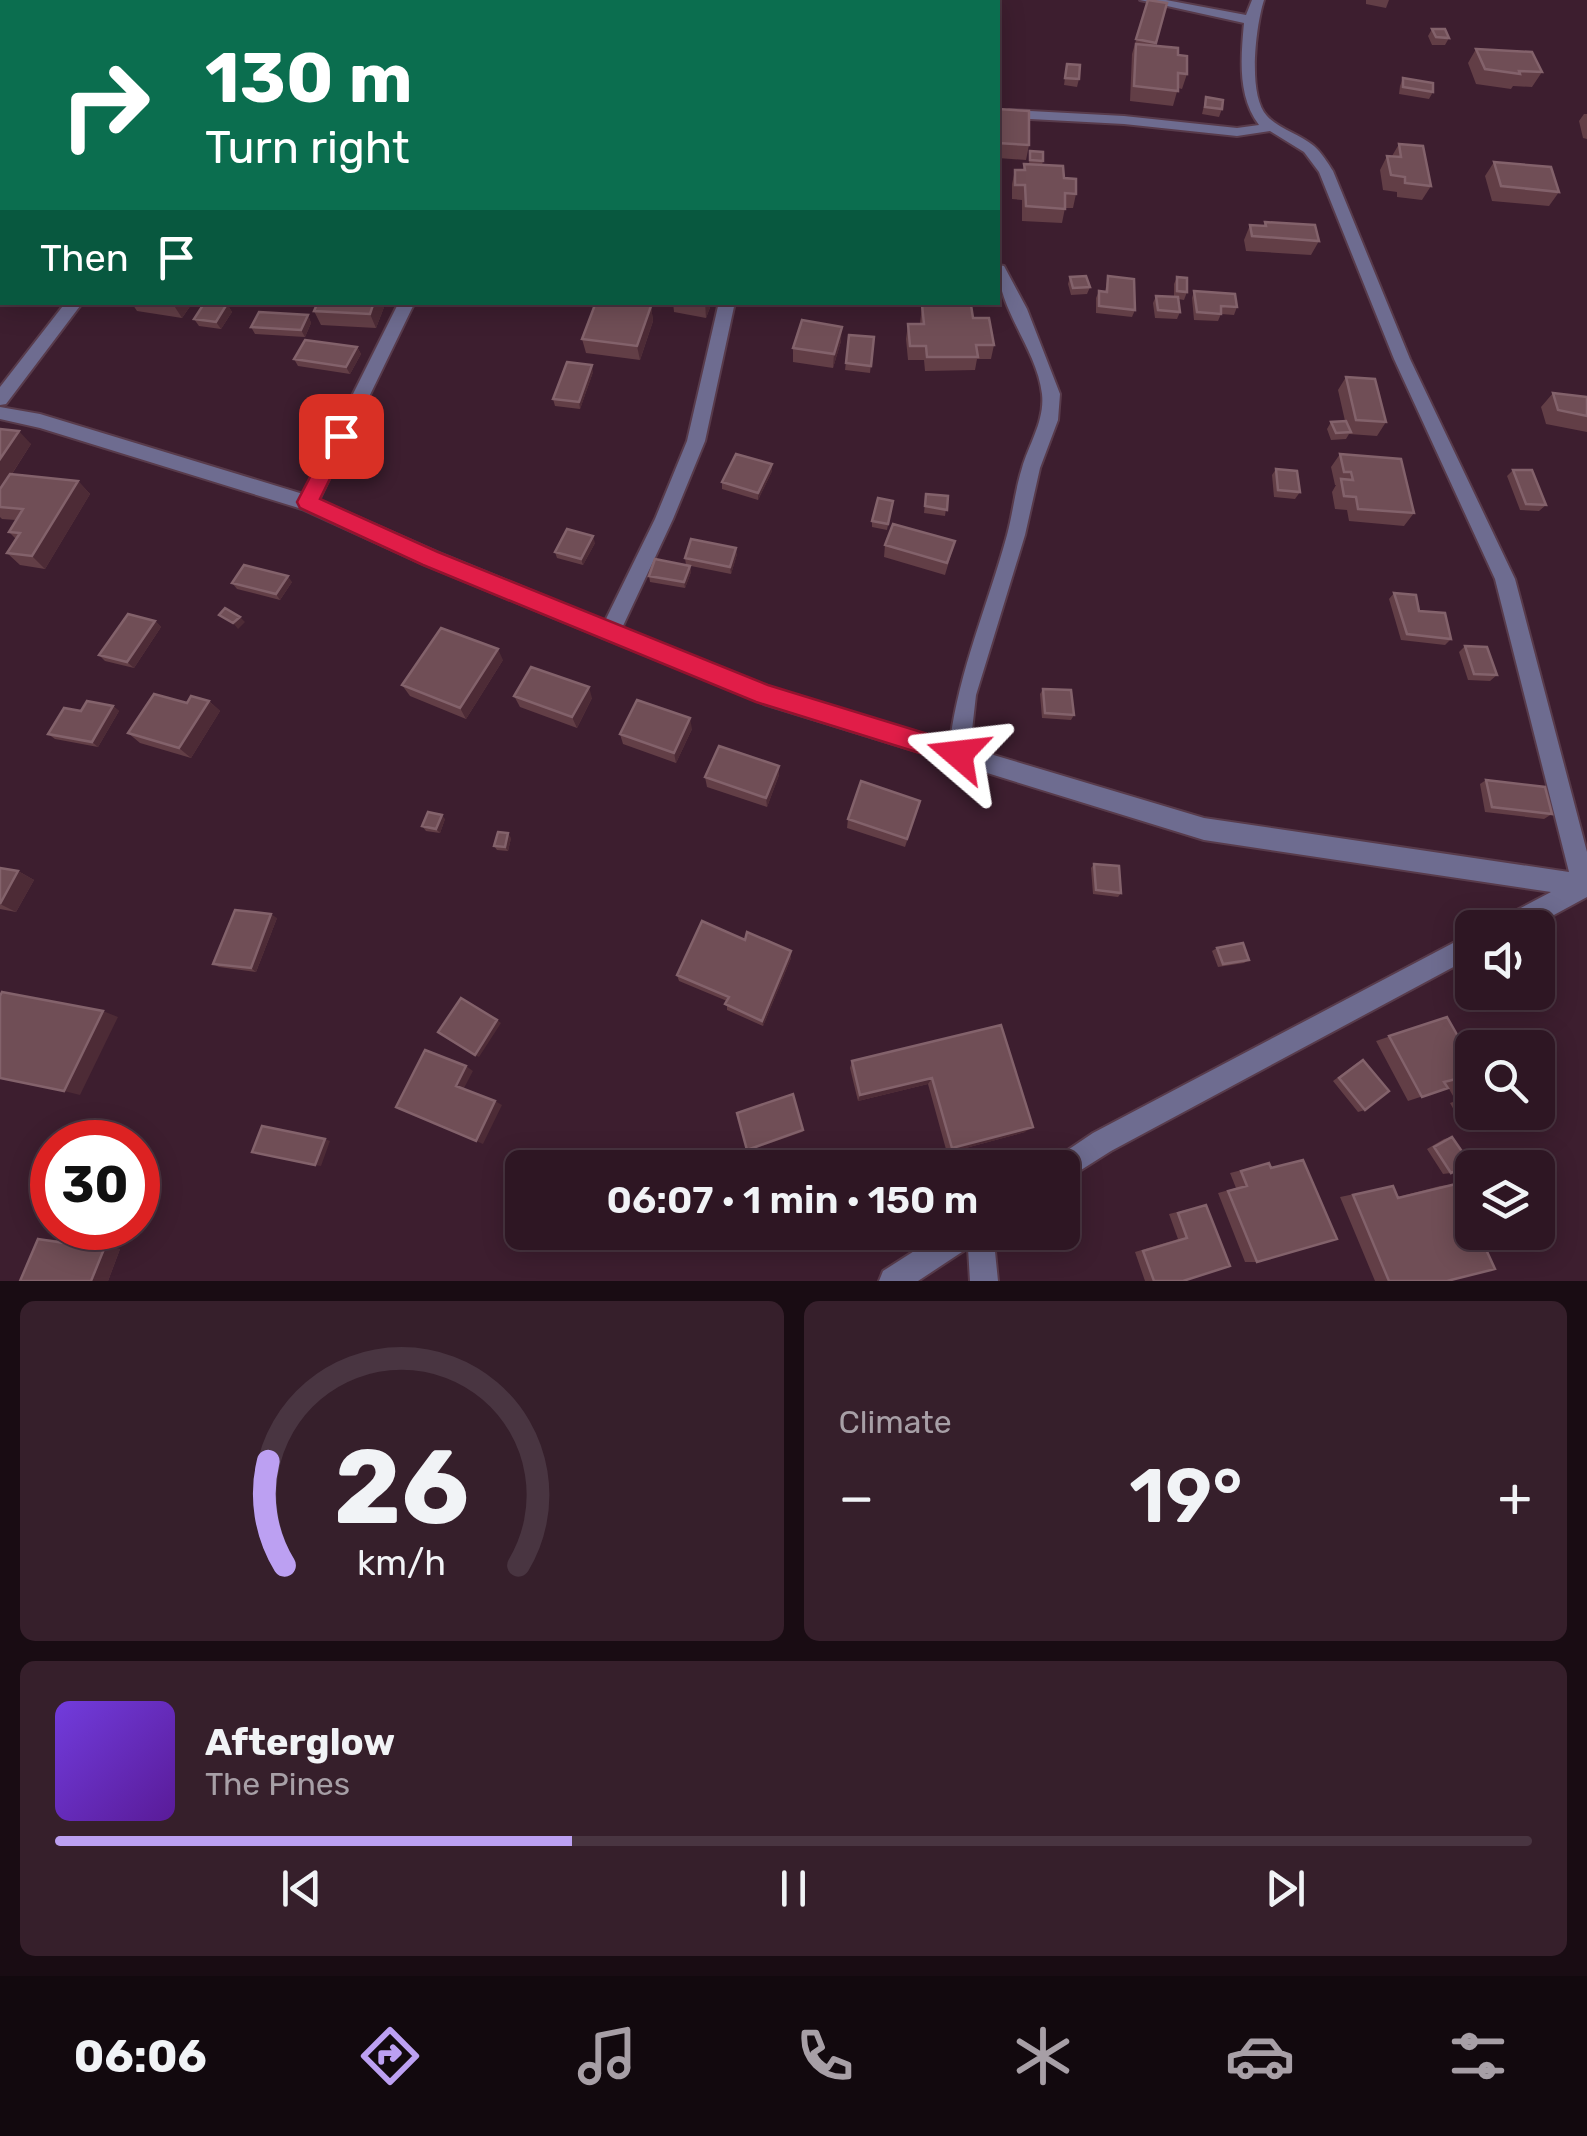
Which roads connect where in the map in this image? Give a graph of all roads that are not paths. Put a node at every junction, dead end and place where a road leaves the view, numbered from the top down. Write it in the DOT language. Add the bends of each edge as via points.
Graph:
graph roads {
  1 [pos="1146,0"];
  2 [pos="1258,0"];
  3 [pos="1251,20"];
  4 [pos="1009,114"];
  5 [pos="1270,126"];
  6 [pos="1000,274"];
  7 [pos="73,305"];
  8 [pos="406,305"];
  9 [pos="727,305"];
  10 [pos="0,399"];
  11 [pos="0,413"];
  12 [pos="308,502"];
  13 [pos="610,632"];
  14 [pos="958,754"];
  15 [pos="1585,886"];
  16 [pos="1540,910"];
  17 [pos="1455,954"];
  18 [pos="1080,1157"];
  19 [pos="941,1250"];
  20 [pos="981,1250"];
  21 [pos="893,1281"];
  22 [pos="984,1281"];
  1 -- 3 [label="street"];
  2 -- 3 [label="street"];
  3 -- 5 [label="street" via="1248,79 1255,108"];
  4 -- 5 [label="street" via="1237,132"];
  5 -- 15 [label="street" via="1309,149 1326,170 1402,360 1505,579"];
  6 -- 14 [label="street" via="1044,373 1049,420 966,694"];
  7 -- 10 [label="street"];
  8 -- 12 [label="street"];
  9 -- 13 [label="street" via="696,440"];
  11 -- 12 [label="street"];
  12 -- 13 [label="street"];
  13 -- 14 [label="street" via="764,695"];
  14 -- 15 [label="street" via="1204,829"];
  15 -- 16 [label="street"];
  17 -- 18 [label="street"];
  19 -- 21 [label="street"];
  20 -- 22 [label="street"];
}
